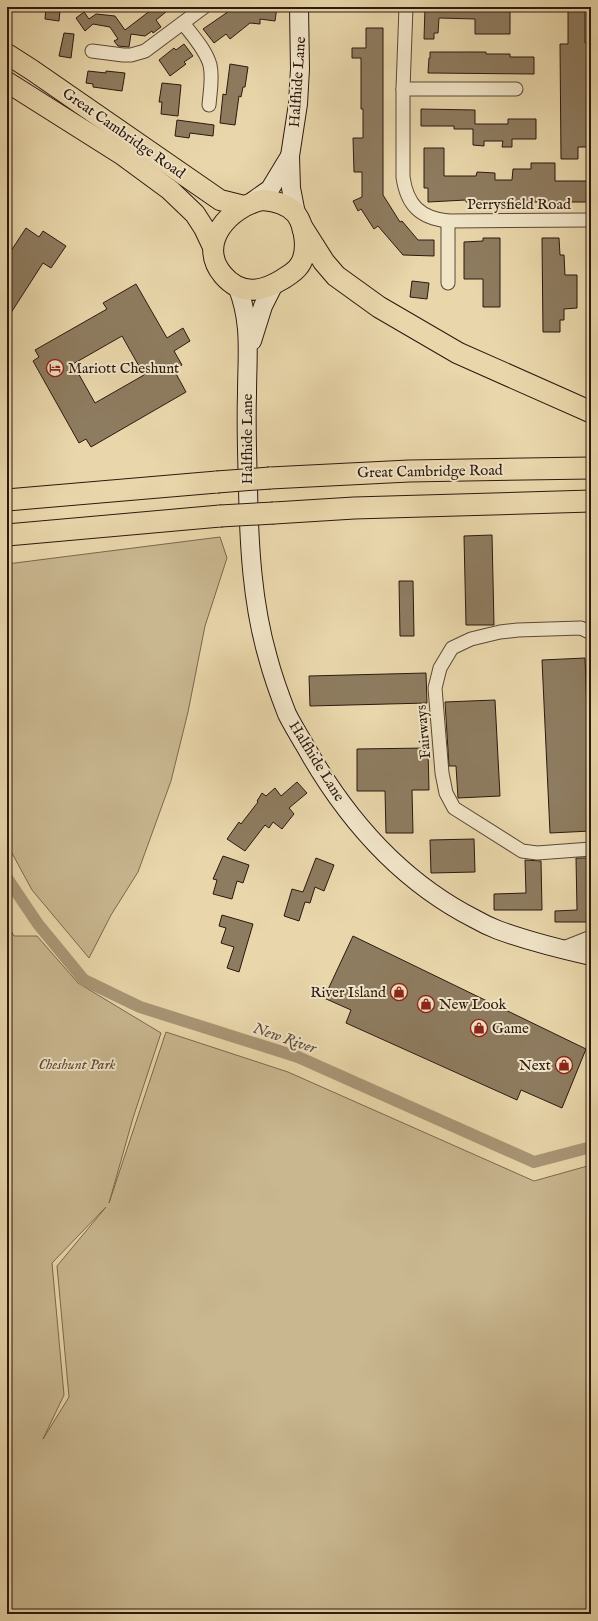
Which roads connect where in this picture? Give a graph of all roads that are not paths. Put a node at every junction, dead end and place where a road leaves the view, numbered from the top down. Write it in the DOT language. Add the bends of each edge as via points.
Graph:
graph roads {
  1 [pos="204,7"];
  2 [pos="299,7"];
  3 [pos="406,7"];
  4 [pos="183,23"];
  5 [pos="92,51"];
  6 [pos="7,54"];
  7 [pos="7,82"];
  8 [pos="403,89"];
  9 [pos="516,89"];
  10 [pos="209,105"];
  11 [pos="290,156"];
  12 [pos="248,204"];
  13 [pos="591,220"];
  14 [pos="299,221"];
  15 [pos="448,221"];
  16 [pos="213,247"];
  17 [pos="448,283"];
  18 [pos="236,286"];
  19 [pos="273,286"];
  20 [pos="249,354"];
  21 [pos="591,412"];
  22 [pos="591,468"];
  23 [pos="7,500"];
  24 [pos="591,501"];
  25 [pos="7,535"];
  26 [pos="591,633"];
  27 [pos="591,849"];
  28 [pos="591,937"];
  29 [pos="560,949"];
  30 [pos="591,956"];
  1 -- 4 [label="street"];
  2 -- 11 [label="main road, Halfhide Lane" via="299,97"];
  3 -- 8 [label="street, Perrysfield Road"];
  4 -- 5 [label="street" via="151,48 139,54 123,56"];
  4 -- 10 [label="street" via="210,64"];
  6 -- 12 [label="main road, Great Cambridge Road" via="220,200"];
  7 -- 16 [label="main road, Great Cambridge Road" via="120,154 170,190 195,214"];
  8 -- 9 [label="street"];
  8 -- 15 [label="street, Perrysfield Road" via="405,189 413,204 425,215"];
  11 -- 12 [label="main road, Halfhide Lane" via="270,189"];
  11 -- 14 [label="main road, Halfhide Lane" via="291,188"];
  12 -- 14 [label="main road" via="263,200 284,204"];
  12 -- 16 [label="main road" via="222,223"];
  13 -- 15 [label="street, Perrysfield Road"];
  14 -- 19 [label="main road" via="306,246 304,258 293,272"];
  14 -- 21 [label="highway" via="324,262 336,276 378,307 458,353"];
  15 -- 17 [label="street, Perrysfield Road"];
  16 -- 18 [label="main road" via="216,265"];
  18 -- 19 [label="main road" via="260,290"];
  18 -- 20 [label="main road, Halfhide Lane" via="245,308"];
  19 -- 20 [label="main road, Halfhide Lane" via="263,306"];
  20 -- 29 [label="main road, Halfhide Lane" via="247,455 253,570 268,658 288,714 316,766 353,818 384,852 420,885 454,908 497,930"];
  22 -- 23 [label="highway, Great Cambridge Road, bridge" via="409,470 270,478"];
  24 -- 25 [label="highway, bridge" via="354,508 220,516"];
  26 -- 27 [label="street, Fairways" via="581,628 518,630 472,639 452,648 440,668 435,688 442,773 446,793 454,808 522,851"];
  28 -- 29 [label="street"];
  29 -- 30 [label="main road, Halfhide Lane"];
}
